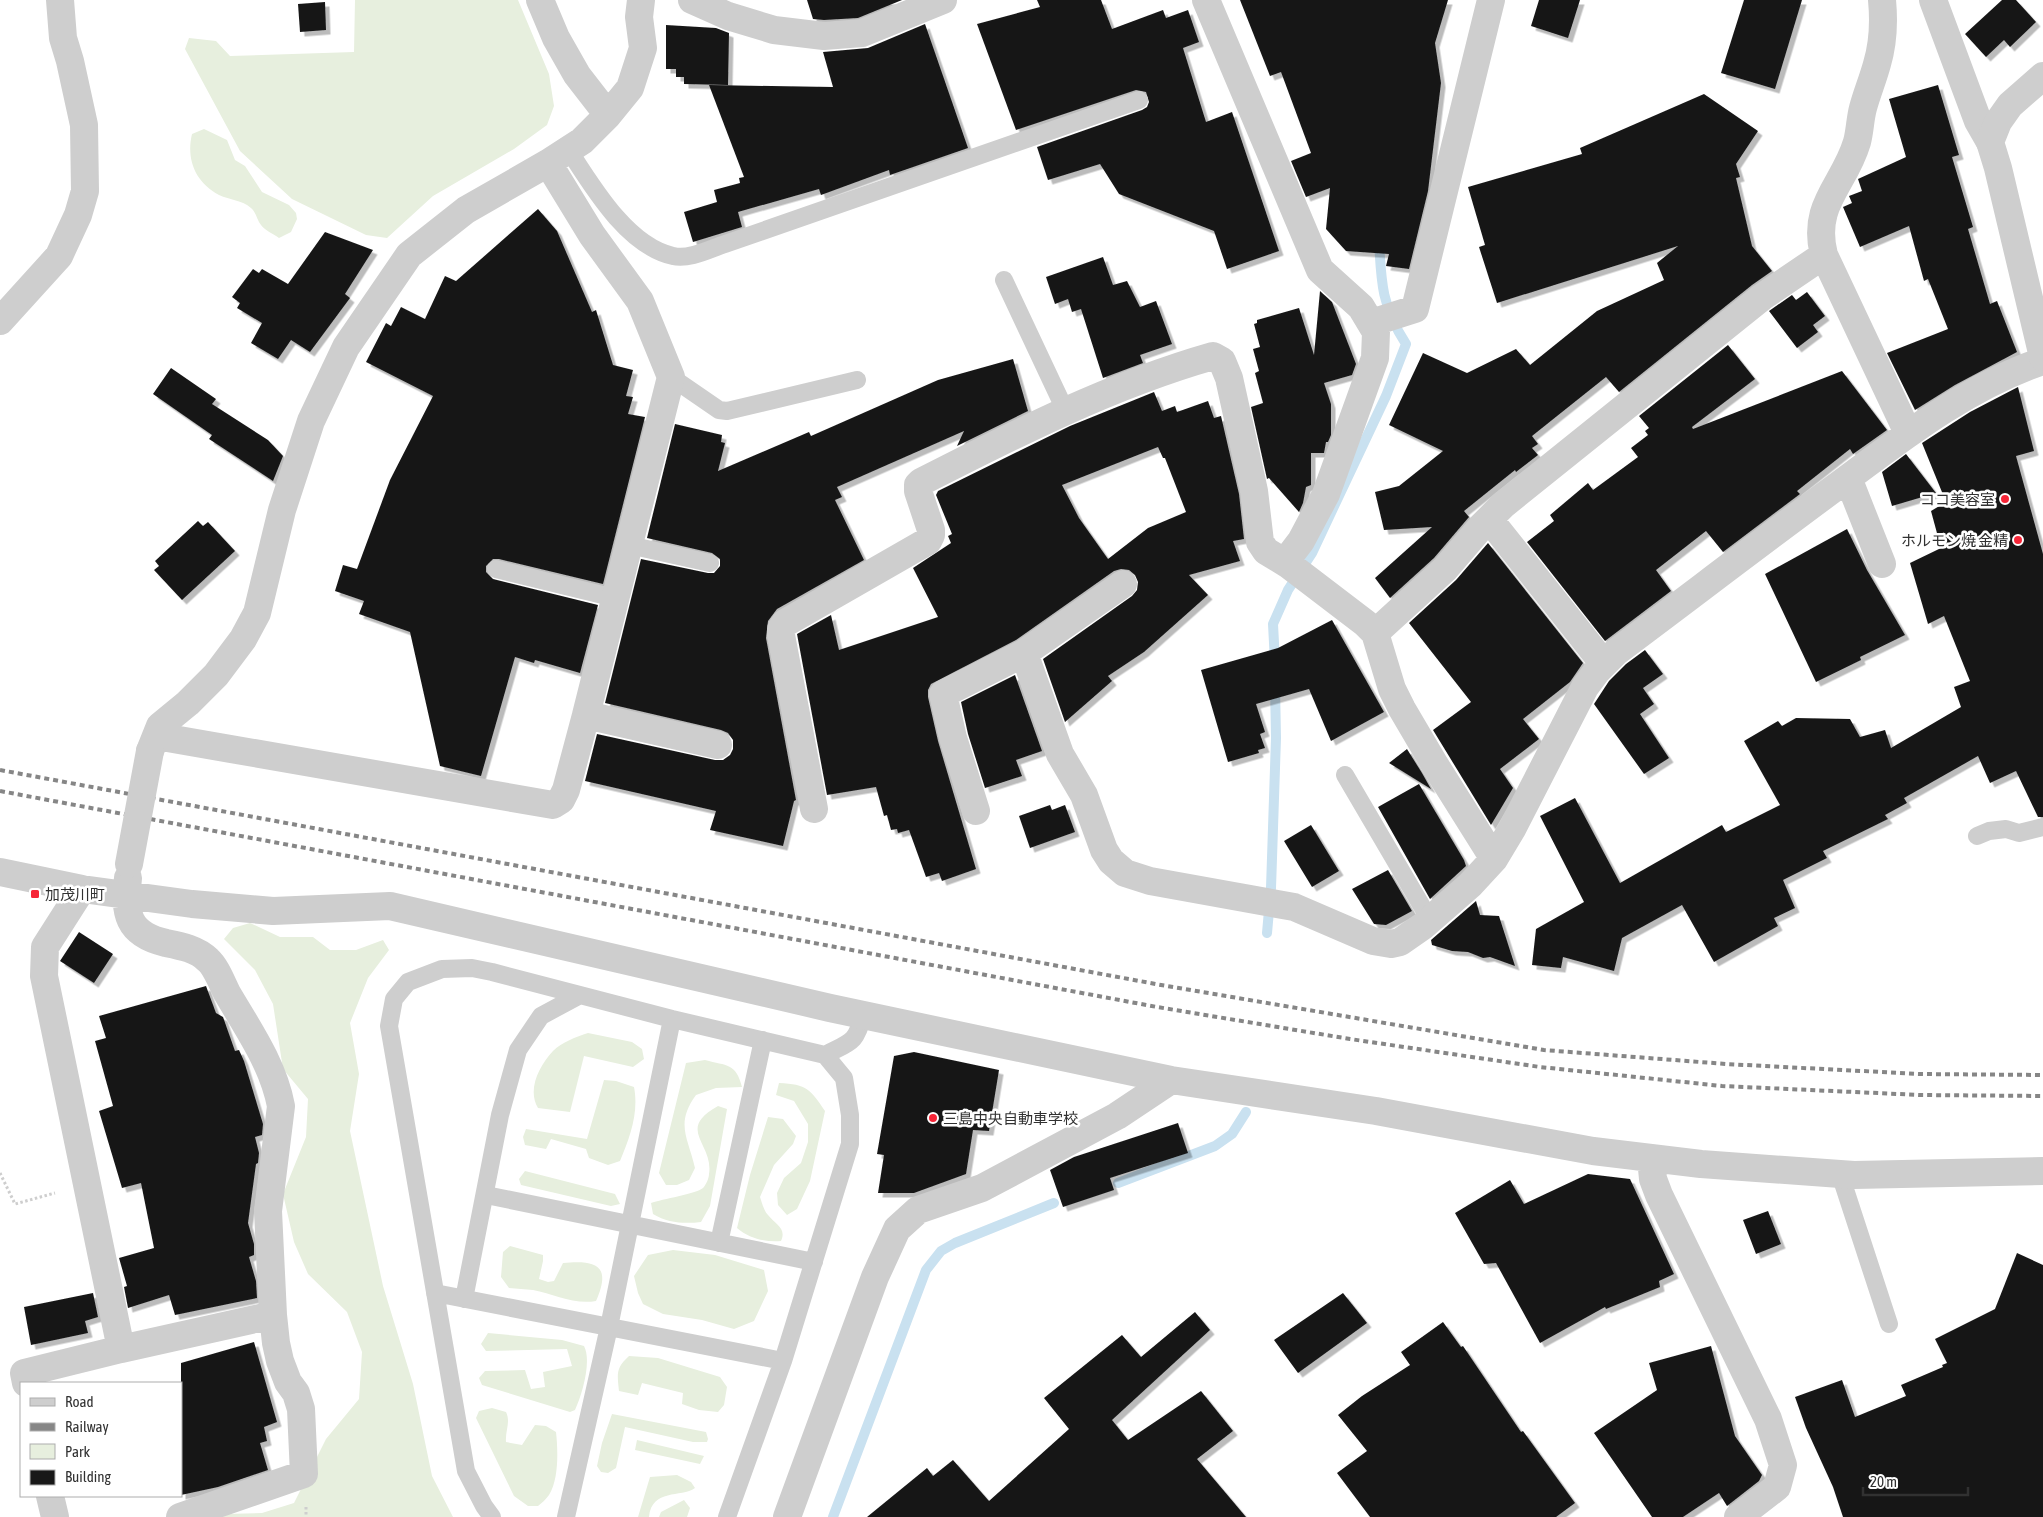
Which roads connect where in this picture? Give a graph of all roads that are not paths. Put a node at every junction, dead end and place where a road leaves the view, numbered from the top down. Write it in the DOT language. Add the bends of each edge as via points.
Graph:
graph roads {
  1 [pos="60,0"];
  2 [pos="540,0"];
  3 [pos="641,0"];
  4 [pos="692,0"];
  5 [pos="943,0"];
  6 [pos="1206,0"];
  7 [pos="1491,0"];
  8 [pos="1882,0"];
  9 [pos="1933,0"];
  10 [pos="2043,76"];
  11 [pos="1139,100"];
  12 [pos="608,115"];
  13 [pos="1990,142"];
  14 [pos="558,156"];
  15 [pos="1824,255"];
  16 [pos="1004,280"];
  17 [pos="0,321"];
  18 [pos="1376,321"];
  19 [pos="2043,359"];
  20 [pos="671,377"];
  21 [pos="857,380"];
  22 [pos="1066,412"];
  23 [pos="1908,434"];
  24 [pos="1848,478"];
  25 [pos="1489,519"];
  26 [pos="629,545"];
  27 [pos="710,563"];
  28 [pos="1287,564"];
  29 [pos="1882,564"];
  30 [pos="496,570"];
  31 [pos="1124,584"];
  32 [pos="615,598"];
  33 [pos="1375,633"];
  34 [pos="1024,653"];
  35 [pos="1604,664"];
  36 [pos="586,715"];
  37 [pos="153,743"];
  38 [pos="718,746"];
  39 [pos="1345,775"];
  40 [pos="814,809"];
  41 [pos="976,811"];
  42 [pos="2043,827"];
  43 [pos="1977,836"];
  44 [pos="1494,859"];
  45 [pos="0,872"];
  46 [pos="82,888"];
  47 [pos="126,894"];
  48 [pos="1430,920"];
  49 [pos="580,995"];
  50 [pos="863,1014"];
  51 [pos="672,1019"];
  52 [pos="763,1040"];
  53 [pos="825,1055"];
  54 [pos="1171,1080"];
  55 [pos="1651,1158"];
  56 [pos="2043,1171"];
  57 [pos="1840,1174"];
  58 [pos="486,1195"];
  59 [pos="630,1225"];
  60 [pos="719,1243"];
  61 [pos="814,1262"];
  62 [pos="435,1293"];
  63 [pos="464,1299"];
  64 [pos="273,1315"];
  65 [pos="1889,1324"];
  66 [pos="608,1327"];
  67 [pos="121,1349"];
  68 [pos="784,1361"];
  69 [pos="26,1382"];
  70 [pos="50,1497"];
  71 [pos="55,1517"];
  72 [pos="180,1517"];
  73 [pos="492,1517"];
  74 [pos="566,1517"];
  75 [pos="727,1517"];
  76 [pos="787,1517"];
  77 [pos="1738,1517"];
  1 -- 17 [label="street" via="63,38 84,125 86,191 59,256"];
  2 -- 12 [label="street" via="577,75"];
  3 -- 12 [label="street" via="642,48 630,88"];
  4 -- 5 [label="street" via="728,16 774,30 824,36 862,33"];
  6 -- 18 [label="street" via="1320,270"];
  7 -- 18 [label="street" via="1415,309"];
  8 -- 15 [label="street" via="1878,62 1863,108 1857,142 1825,208 1820,227"];
  9 -- 13 [label="street" via="1978,121"];
  10 -- 13 [label="street" via="2010,105"];
  11 -- 14 [label="lane" via="684,256 652,248 628,230"];
  12 -- 14 [label="street" via="582,141"];
  13 -- 19 [label="street"];
  14 -- 20 [label="street" via="592,236 640,301"];
  14 -- 37 [label="street" via="454,220 410,255 384,290 346,347 311,421 282,510 257,613 243,639 216,675 160,726"];
  15 -- 23 [label="street"];
  15 -- 25 [label="street" via="1762,298"];
  16 -- 22 [label="lane"];
  18 -- 28 [label="street" via="1375,358 1326,494"];
  19 -- 23 [label="street" via="1971,395"];
  20 -- 21 [label="lane" via="719,410 727,411"];
  20 -- 26 [label="street"];
  22 -- 28 [label="street" via="1196,361 1213,356 1222,361 1229,378 1254,491 1260,542 1266,551"];
  22 -- 40 [label="street" via="921,482 918,491 931,530 928,541 784,623 781,635"];
  23 -- 24 [label="street"];
  24 -- 29 [label="street"];
  24 -- 35 [label="street"];
  25 -- 33 [label="street" via="1445,569"];
  25 -- 35 [label="street"];
  26 -- 27 [label="lane"];
  26 -- 32 [label="street"];
  28 -- 33 [label="street"];
  30 -- 32 [label="lane"];
  31 -- 34 [label="street"];
  32 -- 36 [label="street"];
  33 -- 44 [label="street" via="1402,710"];
  34 -- 41 [label="street" via="943,694"];
  34 -- 48 [label="street" via="1060,754 1084,795 1104,850 1125,873 1150,881 1288,906 1373,941 1391,944 1400,942"];
  35 -- 44 [label="street" via="1585,687"];
  36 -- 37 [label="street" via="566,790 561,800 553,805"];
  36 -- 38 [label="street"];
  37 -- 47 [label="street, bridge"];
  39 -- 48 [label="lane"];
  42 -- 43 [label="lane" via="2019,833 2006,829 1989,831"];
  44 -- 48 [label="street"];
  45 -- 46 [label="street"];
  46 -- 47 [label="street"];
  46 -- 67 [label="street" via="45,947 44,964"];
  47 -- 50 [label="street" via="273,911 390,906"];
  47 -- 64 [label="street" via="130,922 141,933 164,943 188,947 209,960 270,1067 281,1106 268,1211"];
  49 -- 51 [label="lane"];
  49 -- 58 [label="lane" via="541,1016 518,1050 500,1115"];
  49 -- 62 [label="lane" via="472,968 442,968 408,982 394,999 389,1026"];
  50 -- 53 [label="lane" via="859,1033 853,1040"];
  50 -- 54 [label="street"];
  51 -- 52 [label="lane"];
  51 -- 59 [label="lane"];
  52 -- 53 [label="lane"];
  52 -- 60 [label="lane"];
  53 -- 61 [label="lane" via="844,1078 850,1115 850,1144"];
  54 -- 55 [label="street"];
  54 -- 76 [label="street" via="1118,1116 982,1188 918,1210 897,1229 875,1277"];
  55 -- 57 [label="street"];
  55 -- 77 [label="street" via="1659,1195 1768,1419 1783,1466 1777,1487"];
  56 -- 57 [label="street"];
  57 -- 65 [label="lane"];
  58 -- 59 [label="lane"];
  58 -- 63 [label="lane"];
  59 -- 60 [label="lane"];
  59 -- 66 [label="lane"];
  60 -- 61 [label="lane"];
  61 -- 68 [label="lane"];
  62 -- 63 [label="lane"];
  62 -- 73 [label="lane" via="466,1471"];
  63 -- 66 [label="lane"];
  64 -- 67 [label="street"];
  64 -- 72 [label="street" via="280,1361 301,1409 304,1474"];
  66 -- 68 [label="lane"];
  66 -- 74 [label="lane"];
  67 -- 69 [label="street" via="24,1373"];
  68 -- 75 [label="lane"];
  70 -- 71 [label="street"];
}
